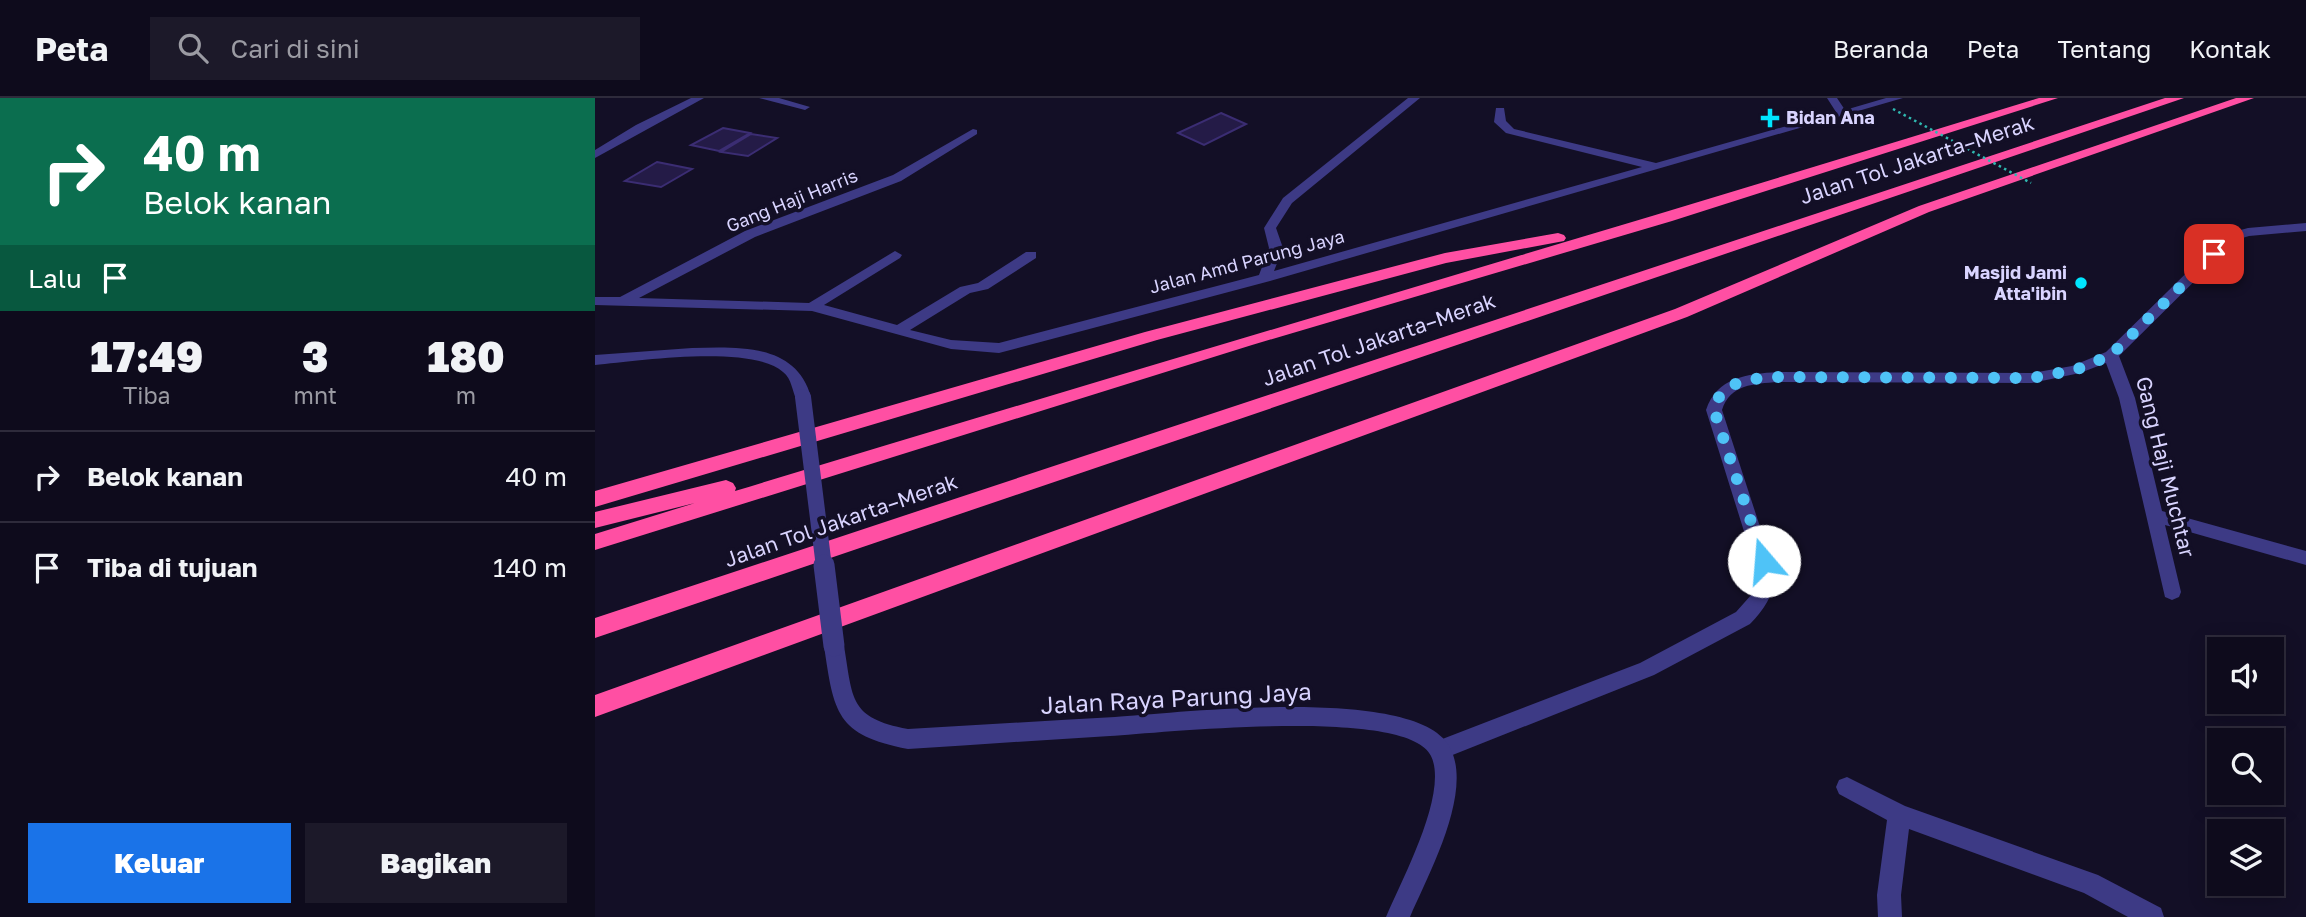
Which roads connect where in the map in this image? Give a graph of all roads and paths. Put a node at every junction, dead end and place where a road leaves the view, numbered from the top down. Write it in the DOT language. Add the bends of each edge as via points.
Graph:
graph roads {
  1 [pos="699,98"];
  2 [pos="764,98"];
  3 [pos="1415,98"];
  4 [pos="1832,98"];
  5 [pos="2052,98"];
  6 [pos="2178,98"];
  7 [pos="2248,98"];
  8 [pos="1895,104"];
  9 [pos="805,107"];
  10 [pos="1500,110"];
  11 [pos="1842,114"];
  12 [pos="973,132"];
  13 [pos="595,155"];
  14 [pos="1657,167"];
  15 [pos="2031,183"];
  16 [pos="1667,218"];
  17 [pos="2306,227"];
  18 [pos="1031,255"];
  19 [pos="895,256"];
  20 [pos="1265,278"];
  21 [pos="595,301"];
  22 [pos="623,301"];
  23 [pos="812,307"];
  24 [pos="898,331"];
  25 [pos="2111,355"];
  26 [pos="595,360"];
  27 [pos="934,437"];
  28 [pos="595,499"];
  29 [pos="2154,515"];
  30 [pos="595,520"];
  31 [pos="595,542"];
  32 [pos="2306,558"];
  33 [pos="2172,592"];
  34 [pos="595,628"];
  35 [pos="595,706"];
  36 [pos="1440,750"];
  37 [pos="1847,787"];
  38 [pos="1899,815"];
  39 [pos="1398,917"];
  40 [pos="1890,917"];
  41 [pos="2152,917"];
  1 -- 13 [label="street"];
  2 -- 9 [label="street"];
  3 -- 20 [label="street" via="1287,201 1270,228 1276,248"];
  4 -- 11 [label="street"];
  5 -- 16 [label="highway, Jalan Tol Jakarta–Merak"];
  6 -- 34 [label="highway, Jalan Tol Jakarta–Merak"];
  7 -- 35 [label="highway" via="1924,209 1681,313"];
  8 -- 11 [label="street, Jalan Amd Parung Jaya"];
  8 -- 15 [label="path, bridge"];
  10 -- 14 [label="street" via="1500,122 1510,131"];
  11 -- 14 [label="street, Jalan Amd Parung Jaya"];
  12 -- 22 [label="street, Gang Haji Harris" via="897,178 750,234"];
  14 -- 20 [label="street, Jalan Amd Parung Jaya"];
  16 -- 27 [label="highway, Jalan Tol Jakarta–Merak"];
  16 -- 28 [label="highway" via="1445,258 1151,336"];
  17 -- 25 [label="street" via="2231,237"];
  18 -- 24 [label="street"];
  19 -- 23 [label="street"];
  20 -- 24 [label="street, Jalan Amd Parung Jaya" via="999,348 962,348"];
  21 -- 22 [label="street, Jalan Amd Parung Jaya"];
  22 -- 23 [label="street, Jalan Amd Parung Jaya"];
  23 -- 24 [label="street, Jalan Amd Parung Jaya"];
  25 -- 29 [label="street, Gang Haji Muchtar" via="2127,398"];
  25 -- 36 [label="street" via="2075,370 2032,378 1778,377 1724,389 1714,410 1767,576 1765,592 1756,606 1733,624 1647,669"];
  26 -- 36 [label="street, Jalan Raya Parung Jaya, bridge" via="726,353 785,365 799,379 843,702 851,716 883,736 908,739 1272,716 1354,720 1402,729 1431,739"];
  27 -- 30 [label="highway"];
  27 -- 31 [label="highway, Jalan Tol Jakarta–Merak"];
  29 -- 32 [label="street"];
  29 -- 33 [label="street, Gang Haji Muchtar"];
  36 -- 39 [label="street" via="1445,771 1439,816"];
  37 -- 38 [label="street"];
  38 -- 40 [label="street"];
  38 -- 41 [label="street" via="2090,883"];
}
